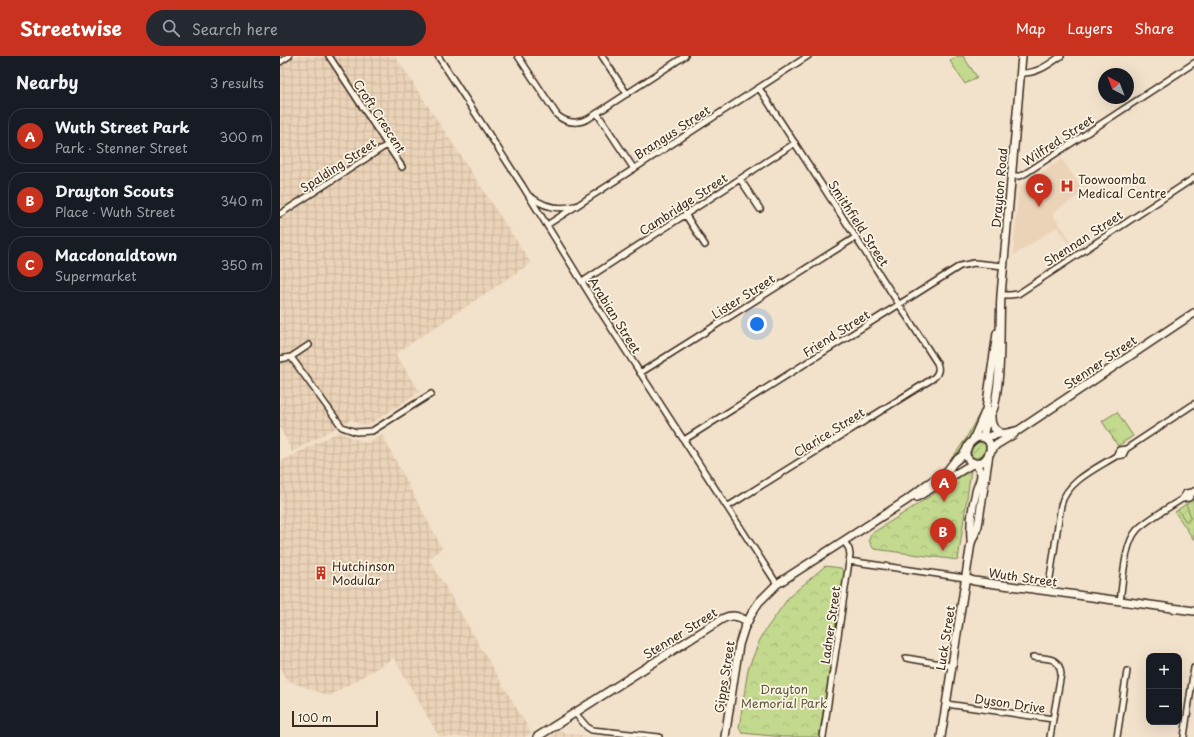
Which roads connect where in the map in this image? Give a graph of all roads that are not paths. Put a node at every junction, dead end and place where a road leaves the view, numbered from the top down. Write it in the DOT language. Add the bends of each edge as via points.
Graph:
graph roads {
  1 [pos="289,56"];
  2 [pos="329,56"];
  3 [pos="438,56"];
  4 [pos="518,56"];
  5 [pos="602,56"];
  6 [pos="685,56"];
  7 [pos="808,56"];
  8 [pos="1022,56"];
  9 [pos="1061,56"];
  10 [pos="280,62"];
  11 [pos="1194,63"];
  12 [pos="1020,73"];
  13 [pos="760,88"];
  14 [pos="627,94"];
  15 [pos="597,113"];
  16 [pos="795,143"];
  17 [pos="387,145"];
  18 [pos="402,167"];
  19 [pos="634,169"];
  20 [pos="1012,176"];
  21 [pos="1194,178"];
  22 [pos="740,179"];
  23 [pos="528,193"];
  24 [pos="582,203"];
  25 [pos="760,209"];
  26 [pos="280,214"];
  27 [pos="685,214"];
  28 [pos="547,225"];
  29 [pos="856,237"];
  30 [pos="704,244"];
  31 [pos="1004,266"];
  32 [pos="582,282"];
  33 [pos="1001,295"];
  34 [pos="900,305"];
  35 [pos="1194,313"];
  36 [pos="1000,322"];
  37 [pos="309,345"];
  38 [pos="291,357"];
  39 [pos="280,359"];
  40 [pos="938,371"];
  41 [pos="640,373"];
  42 [pos="431,394"];
  43 [pos="1194,404"];
  44 [pos="991,417"];
  45 [pos="1018,430"];
  46 [pos="1003,434"];
  47 [pos="984,438"];
  48 [pos="684,440"];
  49 [pos="973,440"];
  50 [pos="967,449"];
  51 [pos="989,453"];
  52 [pos="974,463"];
  53 [pos="1193,492"];
  54 [pos="907,500"];
  55 [pos="728,507"];
  56 [pos="844,541"];
  57 [pos="971,543"];
  58 [pos="849,561"];
  59 [pos="966,578"];
  60 [pos="777,584"];
  61 [pos="1048,591"];
  62 [pos="1120,601"];
  63 [pos="1194,611"];
  64 [pos="747,621"];
  65 [pos="1033,657"];
  66 [pos="906,658"];
  67 [pos="952,666"];
  68 [pos="1194,668"];
  69 [pos="1127,671"];
  70 [pos="946,704"];
  71 [pos="575,713"];
  72 [pos="1053,719"];
  73 [pos="623,735"];
  74 [pos="536,737"];
  75 [pos="659,737"];
  76 [pos="725,737"];
  77 [pos="823,737"];
  78 [pos="941,737"];
  79 [pos="1050,737"];
  80 [pos="1117,737"];
  81 [pos="1184,737"];
  1 -- 10 [label="street"];
  2 -- 17 [label="street, Croft Crescent"];
  3 -- 23 [label="street, Arabian Street"];
  4 -- 15 [label="street" via="561,118 580,122"];
  5 -- 14 [label="street"];
  6 -- 14 [label="street"];
  7 -- 13 [label="street, Brangus Street"];
  8 -- 12 [label="main road, Drayton Road"];
  9 -- 12 [label="street" via="1038,71"];
  11 -- 20 [label="street, Wilfred Street" via="1026,174"];
  12 -- 20 [label="main road, Drayton Road"];
  13 -- 16 [label="street, Smithfield Street"];
  13 -- 19 [label="street, Brangus Street"];
  14 -- 15 [label="street"];
  15 -- 19 [label="street"];
  16 -- 22 [label="street, Cambridge Street"];
  16 -- 29 [label="street, Smithfield Street"];
  17 -- 18 [label="street, Croft Crescent"];
  17 -- 26 [label="street, Spalding Street"];
  19 -- 24 [label="street, Brangus Street"];
  20 -- 31 [label="main road, Drayton Road"];
  21 -- 33 [label="street, Shennan Street" via="1018,294"];
  22 -- 25 [label="street"];
  22 -- 27 [label="street, Cambridge Street"];
  23 -- 24 [label="street" via="538,201 555,208 566,208"];
  23 -- 28 [label="street, Arabian Street"];
  24 -- 28 [label="street, Brangus Street"];
  27 -- 30 [label="street"];
  27 -- 32 [label="street, Cambridge Street"];
  28 -- 32 [label="street, Arabian Street"];
  29 -- 34 [label="street, Smithfield Street"];
  29 -- 41 [label="street, Lister Street"];
  31 -- 33 [label="main road, Drayton Road"];
  31 -- 34 [label="street, Friend Street" via="974,263 964,265"];
  32 -- 41 [label="street, Arabian Street"];
  33 -- 36 [label="main road, Drayton Road"];
  34 -- 40 [label="street, Smithfield Street" via="937,363"];
  34 -- 48 [label="street, Friend Street"];
  35 -- 45 [label="main road, Stenner Street"];
  36 -- 44 [label="main road, Drayton Road" via="996,398"];
  36 -- 49 [label="main road, Drayton Road" via="986,410"];
  37 -- 38 [label="street"];
  38 -- 39 [label="street"];
  38 -- 42 [label="street" via="342,427 356,432 372,431"];
  40 -- 55 [label="street, Clarice Street" via="932,380"];
  41 -- 48 [label="street, Arabian Street"];
  43 -- 61 [label="street" via="1126,449 1123,455 1116,456 1074,483 1064,494"];
  44 -- 46 [label="main road" via="992,426"];
  44 -- 47 [label="main road, Drayton Road" via="986,425"];
  45 -- 46 [label="main road, Stenner Street"];
  45 -- 51 [label="main road, Stenner Street"];
  46 -- 47 [label="main road, Stenner Street"];
  47 -- 49 [label="main road"];
  47 -- 51 [label="main road" via="990,444"];
  48 -- 55 [label="street, Arabian Street"];
  49 -- 50 [label="main road"];
  50 -- 52 [label="main road" via="968,460"];
  50 -- 54 [label="main road" via="946,471"];
  51 -- 52 [label="main road" via="983,461"];
  51 -- 57 [label="main road, Luck Street" via="978,526"];
  52 -- 54 [label="main road" via="917,497"];
  52 -- 57 [label="main road, Luck Street" via="981,476 970,527"];
  53 -- 62 [label="street" via="1186,493 1182,499 1140,527 1132,536 1128,546"];
  54 -- 56 [label="main road"];
  55 -- 60 [label="street, Arabian Street"];
  56 -- 58 [label="street, Ladner Street" via="849,549"];
  56 -- 60 [label="main road"];
  57 -- 59 [label="main road, Luck Street"];
  58 -- 59 [label="street, Wuth Street"];
  58 -- 77 [label="street, Ladner Street"];
  59 -- 61 [label="main road, Wuth Street"];
  59 -- 67 [label="main road, Luck Street"];
  60 -- 64 [label="main road" via="759,602"];
  61 -- 62 [label="main road, Wuth Street"];
  62 -- 63 [label="main road, Wuth Street"];
  64 -- 71 [label="main road, Stenner Street" via="727,616"];
  64 -- 76 [label="main road, Gipps Street" via="739,645"];
  65 -- 72 [label="street" via="1053,660 1058,662 1060,667"];
  66 -- 67 [label="street"];
  67 -- 70 [label="main road, Luck Street"];
  68 -- 81 [label="street"];
  69 -- 80 [label="street"];
  70 -- 72 [label="street, Dyson Drive"];
  70 -- 78 [label="main road, Luck Street"];
  71 -- 73 [label="street" via="592,730"];
  71 -- 74 [label="main road, Stenner Street"];
  72 -- 79 [label="street, Dyson Drive"];
  73 -- 75 [label="street"];
}
